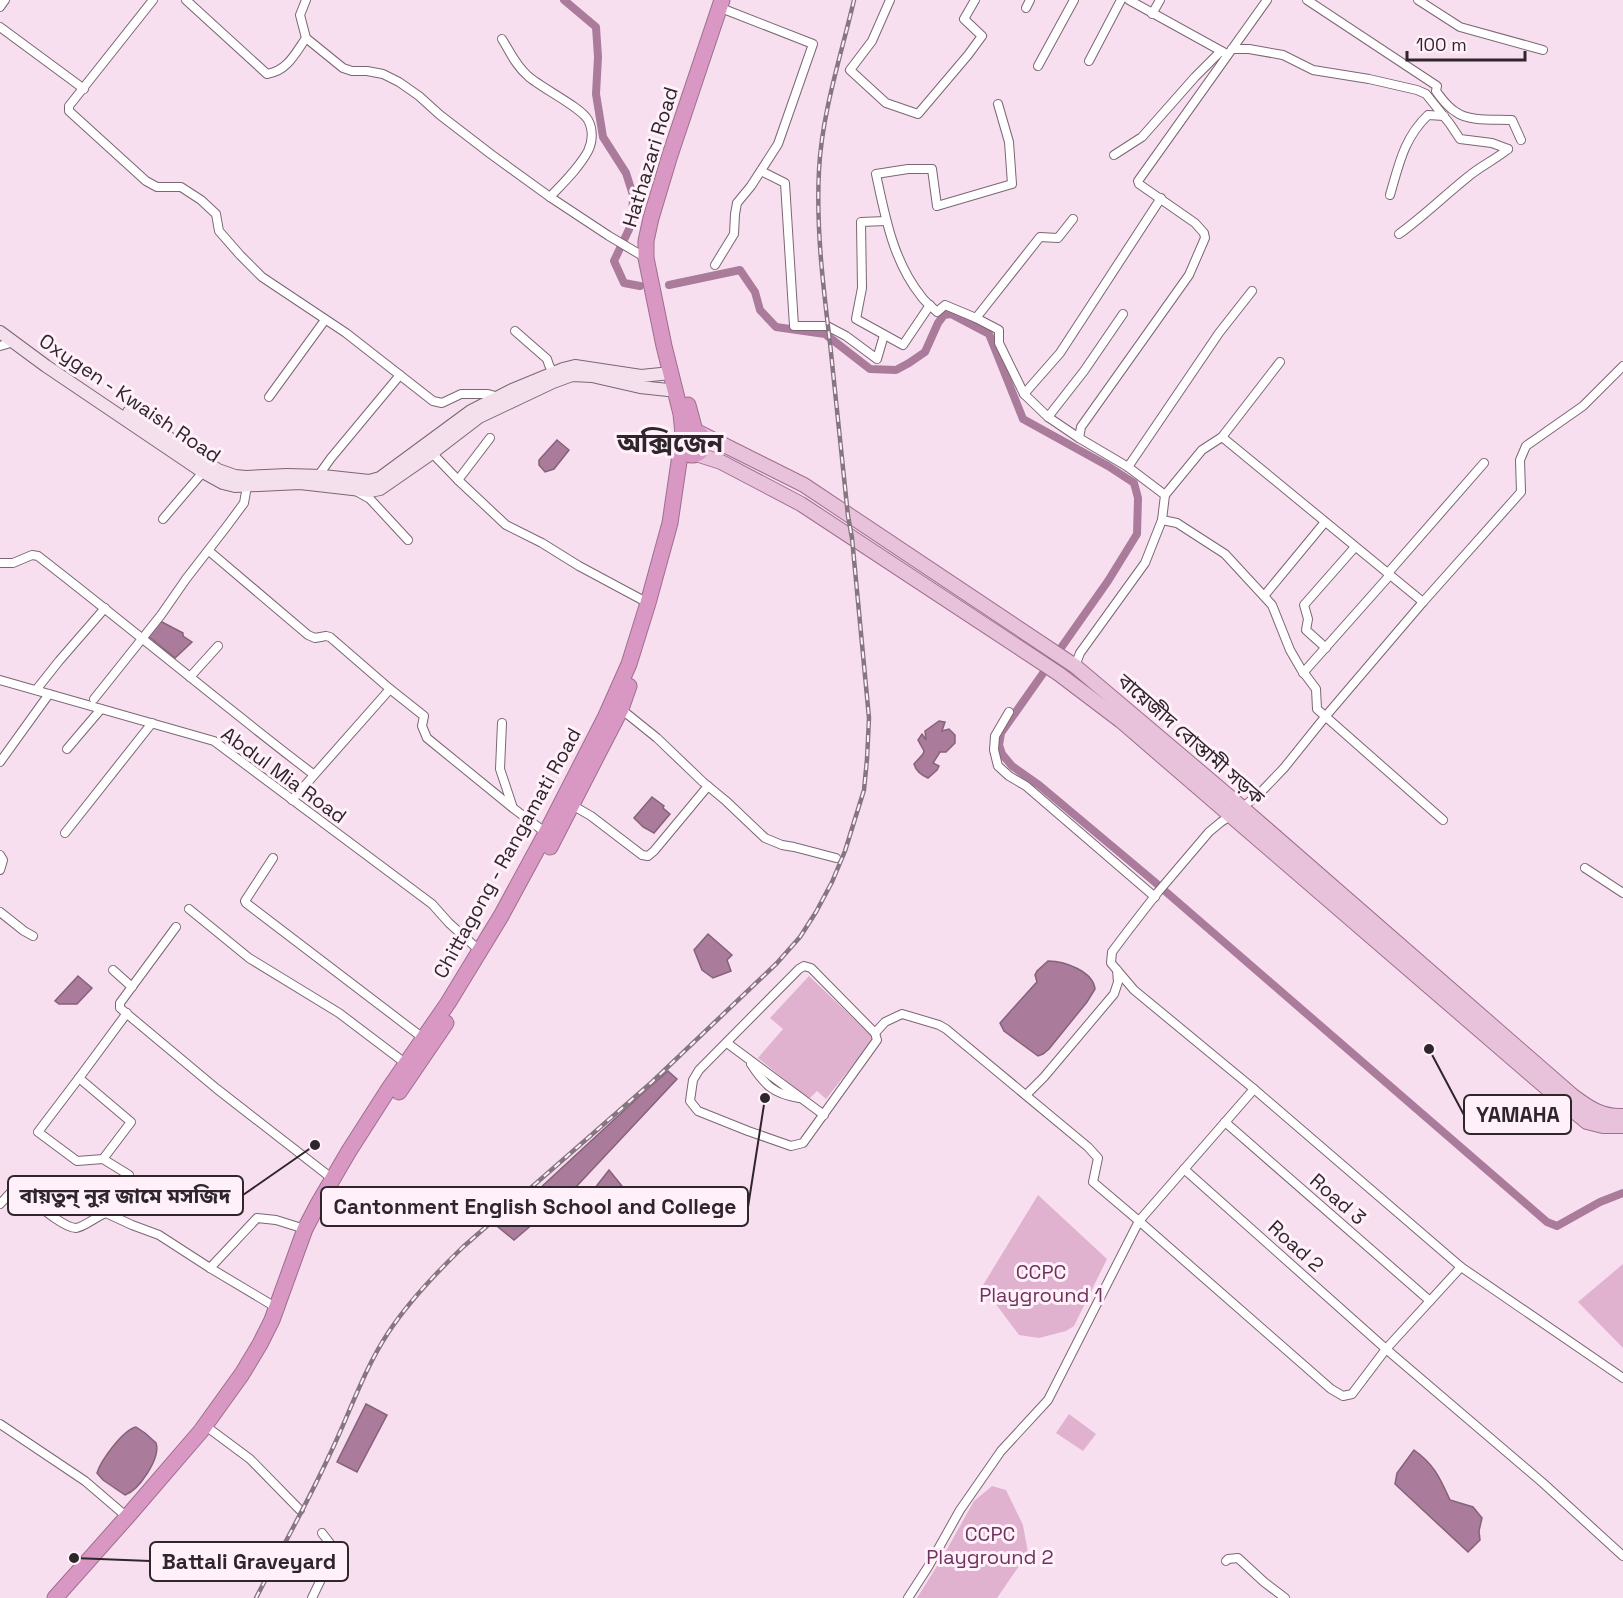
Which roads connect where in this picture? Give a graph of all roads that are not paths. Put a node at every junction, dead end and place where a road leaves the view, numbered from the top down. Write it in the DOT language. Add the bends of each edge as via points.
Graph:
graph roads {
  1 [pos="5,0"];
  2 [pos="153,0"];
  3 [pos="186,0"];
  4 [pos="306,0"];
  5 [pos="890,0"];
  6 [pos="975,0"];
  7 [pos="1074,0"];
  8 [pos="1121,0"];
  9 [pos="1129,0"];
  10 [pos="1160,0"];
  11 [pos="1267,0"];
  12 [pos="1307,0"];
  13 [pos="1418,0"];
  14 [pos="726,3"];
  15 [pos="0,6"];
  16 [pos="1152,14"];
  17 [pos="0,27"];
  18 [pos="306,38"];
  19 [pos="502,39"];
  20 [pos="1543,50"];
  21 [pos="1227,51"];
  22 [pos="1089,61"];
  23 [pos="1038,66"];
  24 [pos="84,89"];
  25 [pos="998,104"];
  26 [pos="1444,116"];
  27 [pos="1521,140"];
  28 [pos="1114,155"];
  29 [pos="761,171"];
  30 [pos="1390,195"];
  31 [pos="550,197"];
  32 [pos="1161,198"];
  33 [pos="1073,219"];
  34 [pos="886,221"];
  35 [pos="1399,234"];
  36 [pos="646,258"];
  37 [pos="715,265"];
  38 [pos="1252,291"];
  39 [pos="930,305"];
  40 [pos="1123,314"];
  41 [pos="976,318"];
  42 [pos="325,320"];
  43 [pos="0,322"];
  44 [pos="515,331"];
  45 [pos="0,332"];
  46 [pos="884,334"];
  47 [pos="14,342"];
  48 [pos="0,346"];
  49 [pos="1280,362"];
  50 [pos="1623,366"];
  51 [pos="553,373"];
  52 [pos="671,373"];
  53 [pos="400,375"];
  54 [pos="676,390"];
  55 [pos="1024,394"];
  56 [pos="269,397"];
  57 [pos="500,397"];
  58 [pos="1048,417"];
  59 [pos="1222,437"];
  60 [pos="490,438"];
  61 [pos="1079,438"];
  62 [pos="691,442"];
  63 [pos="432,453"];
  64 [pos="1484,463"];
  65 [pos="1128,467"];
  66 [pos="203,472"];
  67 [pos="318,476"];
  68 [pos="458,480"];
  69 [pos="246,486"];
  70 [pos="352,489"];
  71 [pos="1165,495"];
  72 [pos="163,519"];
  73 [pos="1162,520"];
  74 [pos="1325,522"];
  75 [pos="408,540"];
  76 [pos="1355,547"];
  77 [pos="208,551"];
  78 [pos="0,563"];
  79 [pos="1389,574"];
  80 [pos="1264,596"];
  81 [pos="1423,602"];
  82 [pos="648,603"];
  83 [pos="105,608"];
  84 [pos="143,638"];
  85 [pos="218,646"];
  86 [pos="1326,648"];
  87 [pos="1072,664"];
  88 [pos="1303,673"];
  89 [pos="190,677"];
  90 [pos="0,680"];
  91 [pos="390,689"];
  92 [pos="36,690"];
  93 [pos="49,694"];
  94 [pos="94,699"];
  95 [pos="101,709"];
  96 [pos="621,709"];
  97 [pos="1009,712"];
  98 [pos="1325,717"];
  99 [pos="152,723"];
  100 [pos="502,723"];
  101 [pos="67,749"];
  102 [pos="0,762"];
  103 [pos="313,774"];
  104 [pos="708,786"];
  105 [pos="292,800"];
  106 [pos="572,806"];
  107 [pos="513,808"];
  108 [pos="1237,812"];
  109 [pos="1443,820"];
  110 [pos="65,833"];
  111 [pos="546,833"];
  112 [pos="0,855"];
  113 [pos="273,858"];
  114 [pos="836,858"];
  115 [pos="1585,868"];
  116 [pos="0,870"];
  117 [pos="1623,893"];
  118 [pos="1156,894"];
  119 [pos="189,909"];
  120 [pos="0,912"];
  121 [pos="176,927"];
  122 [pos="33,936"];
  123 [pos="480,951"];
  124 [pos="112,970"];
  125 [pos="1117,970"];
  126 [pos="132,987"];
  127 [pos="127,1013"];
  128 [pos="875,1033"];
  129 [pos="423,1038"];
  130 [pos="727,1042"];
  131 [pos="410,1067"];
  132 [pos="79,1078"];
  133 [pos="1254,1089"];
  134 [pos="1026,1095"];
  135 [pos="824,1115"];
  136 [pos="1623,1116"];
  137 [pos="1225,1122"];
  138 [pos="1623,1126"];
  139 [pos="104,1159"];
  140 [pos="1184,1169"];
  141 [pos="334,1180"];
  142 [pos="0,1204"];
  143 [pos="106,1213"];
  144 [pos="1138,1221"];
  145 [pos="308,1230"];
  146 [pos="1461,1267"];
  147 [pos="210,1268"];
  148 [pos="1430,1301"];
  149 [pos="280,1308"];
  150 [pos="1386,1349"];
  151 [pos="1623,1378"];
  152 [pos="0,1424"];
  153 [pos="211,1430"];
  154 [pos="300,1510"];
  155 [pos="127,1517"];
  156 [pos="322,1533"];
  157 [pos="1623,1556"];
  158 [pos="1226,1561"];
  159 [pos="55,1598"];
  160 [pos="63,1598"];
  161 [pos="312,1598"];
  162 [pos="908,1598"];
  163 [pos="1285,1598"];
  1 -- 15 [label="street"];
  2 -- 24 [label="street"];
  3 -- 18 [label="street" via="267,74 277,73 285,66"];
  4 -- 18 [label="street" via="300,15"];
  5 -- 6 [label="street" via="872,41 850,70 886,103 918,114 982,36 964,19"];
  7 -- 23 [label="street"];
  8 -- 22 [label="street"];
  9 -- 16 [label="street"];
  10 -- 16 [label="street"];
  11 -- 21 [label="street"];
  12 -- 27 [label="street" via="1437,86 1436,91 1457,114 1512,120"];
  13 -- 20 [label="street" via="1460,27"];
  14 -- 29 [label="street" via="813,44 778,144"];
  14 -- 36 [label="highway, Hathazari Road" via="670,155 651,218"];
  14 -- 62 [label="highway, Hathazari Road" via="654,244 661,298"];
  16 -- 21 [label="street"];
  17 -- 24 [label="street"];
  18 -- 31 [label="street" via="343,68 383,74 399,82"];
  19 -- 31 [label="street" via="529,78 587,118 593,136 575,169"];
  21 -- 26 [label="street" via="1249,49 1283,55 1313,70 1417,90 1426,94"];
  21 -- 28 [label="street" via="1196,76 1142,137"];
  21 -- 32 [label="street" via="1139,180 1139,184"];
  24 -- 42 [label="street" via="69,111 146,181 157,187 181,187 201,200 216,214 219,231 262,277"];
  25 -- 34 [label="street" via="1009,142 1012,184 937,206 932,169 876,174"];
  26 -- 30 [label="street" via="1428,115 1416,127 1403,152"];
  26 -- 35 [label="street" via="1460,139 1508,149 1472,173"];
  29 -- 37 [label="street" via="737,203 734,234"];
  29 -- 46 [label="street" via="785,183 794,326 827,326 878,359"];
  31 -- 36 [label="street"];
  32 -- 55 [label="street" via="1060,353"];
  32 -- 61 [label="street" via="1195,223 1205,238 1189,275 1081,427"];
  33 -- 41 [label="street" via="1058,238 1040,237"];
  34 -- 39 [label="street" via="901,265"];
  34 -- 46 [label="street" via="861,222 862,288 856,319"];
  36 -- 52 [label="highway, Hathazari Road"];
  38 -- 65 [label="street"];
  39 -- 41 [label="street" via="937,312 945,305"];
  39 -- 46 [label="street" via="903,345"];
  40 -- 58 [label="street"];
  41 -- 55 [label="street" via="999,330 999,343"];
  42 -- 53 [label="street"];
  42 -- 56 [label="street"];
  43 -- 67 [label="main road, Oxygen - Kwaish Road" via="46,357 218,470 246,477"];
  44 -- 51 [label="street" via="547,359"];
  45 -- 47 [label="main road, Oxygen - Kwaish Road"];
  47 -- 48 [label="street"];
  47 -- 66 [label="main road, Oxygen - Kwaish Road"];
  49 -- 59 [label="street"];
  50 -- 81 [label="street" via="1583,406 1526,446 1520,460 1521,492"];
  51 -- 52 [label="main road, Oxygen - Kwaish Road" via="575,366 641,376"];
  51 -- 57 [label="main road, Oxygen - Kwaish Road"];
  52 -- 54 [label="highway, Hathazari Road"];
  53 -- 57 [label="street" via="442,404 461,394"];
  53 -- 67 [label="street"];
  54 -- 62 [label="highway, Hathazari Road"];
  54 -- 63 [label="main road, Oxygen - Kwaish Road" via="572,375 479,417"];
  55 -- 58 [label="street"];
  57 -- 67 [label="main road, Oxygen - Kwaish Road" via="471,411 380,478 369,481"];
  58 -- 61 [label="street"];
  59 -- 71 [label="street" via="1202,450"];
  59 -- 74 [label="street"];
  60 -- 68 [label="street"];
  61 -- 65 [label="street"];
  62 -- 82 [label="highway, Chittagong - Rangamati Road"];
  62 -- 87 [label="main road, বায়েজীদ বোস্তামী সড়ক" via="804,485"];
  62 -- 96 [label="highway, Chittagong - Rangamati Road" via="680,514 659,603"];
  62 -- 108 [label="main road, বায়েজীদ বোস্তামী সড়ক" via="801,504 1059,674"];
  63 -- 68 [label="street"];
  63 -- 70 [label="main road, Oxygen - Kwaish Road" via="380,489"];
  64 -- 79 [label="street"];
  65 -- 71 [label="street"];
  66 -- 69 [label="main road, Oxygen - Kwaish Road" via="223,483"];
  66 -- 72 [label="street"];
  68 -- 82 [label="street" via="506,525"];
  69 -- 70 [label="main road, Oxygen - Kwaish Road" via="300,483"];
  69 -- 77 [label="street" via="244,503"];
  70 -- 75 [label="street" via="370,500"];
  71 -- 73 [label="street"];
  73 -- 80 [label="street" via="1177,523 1225,554"];
  73 -- 87 [label="street" via="1145,563"];
  74 -- 76 [label="street"];
  74 -- 80 [label="street"];
  76 -- 79 [label="street"];
  76 -- 86 [label="street" via="1304,605 1306,630"];
  77 -- 84 [label="street"];
  77 -- 91 [label="street" via="308,635 330,637"];
  78 -- 83 [label="street" via="38,556"];
  79 -- 81 [label="street"];
  79 -- 86 [label="street"];
  80 -- 88 [label="street" via="1272,605"];
  81 -- 98 [label="street"];
  82 -- 111 [label="highway, Chittagong - Rangamati Road" via="615,696"];
  83 -- 84 [label="street"];
  83 -- 92 [label="street"];
  84 -- 89 [label="street"];
  84 -- 94 [label="street"];
  85 -- 89 [label="street"];
  86 -- 88 [label="street"];
  87 -- 108 [label="main road, বায়েজীদ বোস্তামী সড়ক"];
  88 -- 98 [label="street" via="1316,689 1317,709"];
  89 -- 103 [label="street"];
  90 -- 92 [label="street, Abdul Mia Road"];
  91 -- 103 [label="street"];
  91 -- 107 [label="street" via="424,716 422,726 427,738"];
  92 -- 93 [label="street, Abdul Mia Road"];
  93 -- 95 [label="street, Abdul Mia Road"];
  93 -- 102 [label="street"];
  95 -- 99 [label="street, Abdul Mia Road"];
  95 -- 101 [label="street"];
  96 -- 104 [label="street"];
  96 -- 106 [label="highway, Chittagong - Rangamati Road"];
  97 -- 118 [label="street" via="994,736 998,766"];
  98 -- 108 [label="street" via="1284,768"];
  98 -- 109 [label="street"];
  99 -- 105 [label="street, Abdul Mia Road" via="214,741"];
  99 -- 110 [label="street"];
  100 -- 107 [label="street" via="500,769"];
  103 -- 105 [label="street"];
  104 -- 106 [label="street" via="648,856"];
  104 -- 114 [label="street" via="765,838"];
  105 -- 123 [label="street, Abdul Mia Road" via="432,904"];
  106 -- 131 [label="highway, Chittagong - Rangamati Road" via="491,952 458,1005"];
  107 -- 111 [label="street"];
  108 -- 118 [label="street" via="1209,832"];
  108 -- 136 [label="main road, বায়েজীদ বোস্তামী সড়ক" via="1573,1096 1591,1110"];
  108 -- 138 [label="main road, বায়েজীদ বোস্তামী সড়ক" via="1587,1122"];
  111 -- 123 [label="highway, Chittagong - Rangamati Road"];
  112 -- 116 [label="street"];
  113 -- 129 [label="street" via="246,903"];
  115 -- 117 [label="street"];
  118 -- 125 [label="street" via="1112,952"];
  119 -- 131 [label="street" via="249,958 339,1013"];
  120 -- 122 [label="street"];
  121 -- 126 [label="street"];
  123 -- 129 [label="highway, Chittagong - Rangamati Road"];
  124 -- 126 [label="street"];
  125 -- 133 [label="street" via="1134,990"];
  125 -- 134 [label="street" via="1114,994"];
  126 -- 127 [label="street" via="119,1005"];
  127 -- 132 [label="street"];
  127 -- 141 [label="street"];
  128 -- 130 [label="street" via="811,968 804,966"];
  128 -- 134 [label="street" via="885,1022 902,1014 939,1024"];
  128 -- 135 [label="street" via="876,1043"];
  129 -- 131 [label="highway, Chittagong - Rangamati Road"];
  130 -- 135 [label="street"];
  130 -- 135 [label="street" via="693,1080 690,1101 698,1111 791,1146 803,1143"];
  131 -- 141 [label="highway, Chittagong - Rangamati Road"];
  132 -- 139 [label="street" via="131,1122"];
  132 -- 139 [label="street" via="38,1132 77,1161"];
  133 -- 137 [label="street"];
  133 -- 146 [label="street"];
  134 -- 144 [label="street" via="1098,1158 1093,1182"];
  137 -- 140 [label="street"];
  137 -- 148 [label="street, Road 3"];
  139 -- 143 [label="street" via="129,1175"];
  140 -- 144 [label="street"];
  140 -- 150 [label="street, Road 2"];
  141 -- 145 [label="highway, Chittagong - Rangamati Road"];
  142 -- 143 [label="street" via="19,1187 46,1212 71,1227"];
  143 -- 147 [label="street" via="159,1235"];
  144 -- 150 [label="street" via="1343,1396 1352,1394"];
  144 -- 162 [label="street" via="1048,1400 1001,1451 960,1510"];
  145 -- 147 [label="street" via="257,1218"];
  145 -- 149 [label="highway, Chittagong - Rangamati Road"];
  146 -- 148 [label="street"];
  146 -- 151 [label="street"];
  147 -- 149 [label="street"];
  148 -- 150 [label="street"];
  149 -- 153 [label="highway, Chittagong - Rangamati Road" via="272,1337 258,1364"];
  149 -- 155 [label="highway, Chittagong - Rangamati Road" via="225,1400"];
  150 -- 157 [label="street, Road 2"];
  152 -- 155 [label="street" via="85,1481"];
  153 -- 154 [label="street" via="250,1459"];
  153 -- 160 [label="highway, Chittagong - Rangamati Road"];
  155 -- 159 [label="highway, Chittagong - Rangamati Road"];
  156 -- 161 [label="street" via="335,1550"];
  158 -- 163 [label="street" via="1238,1558"];
}
